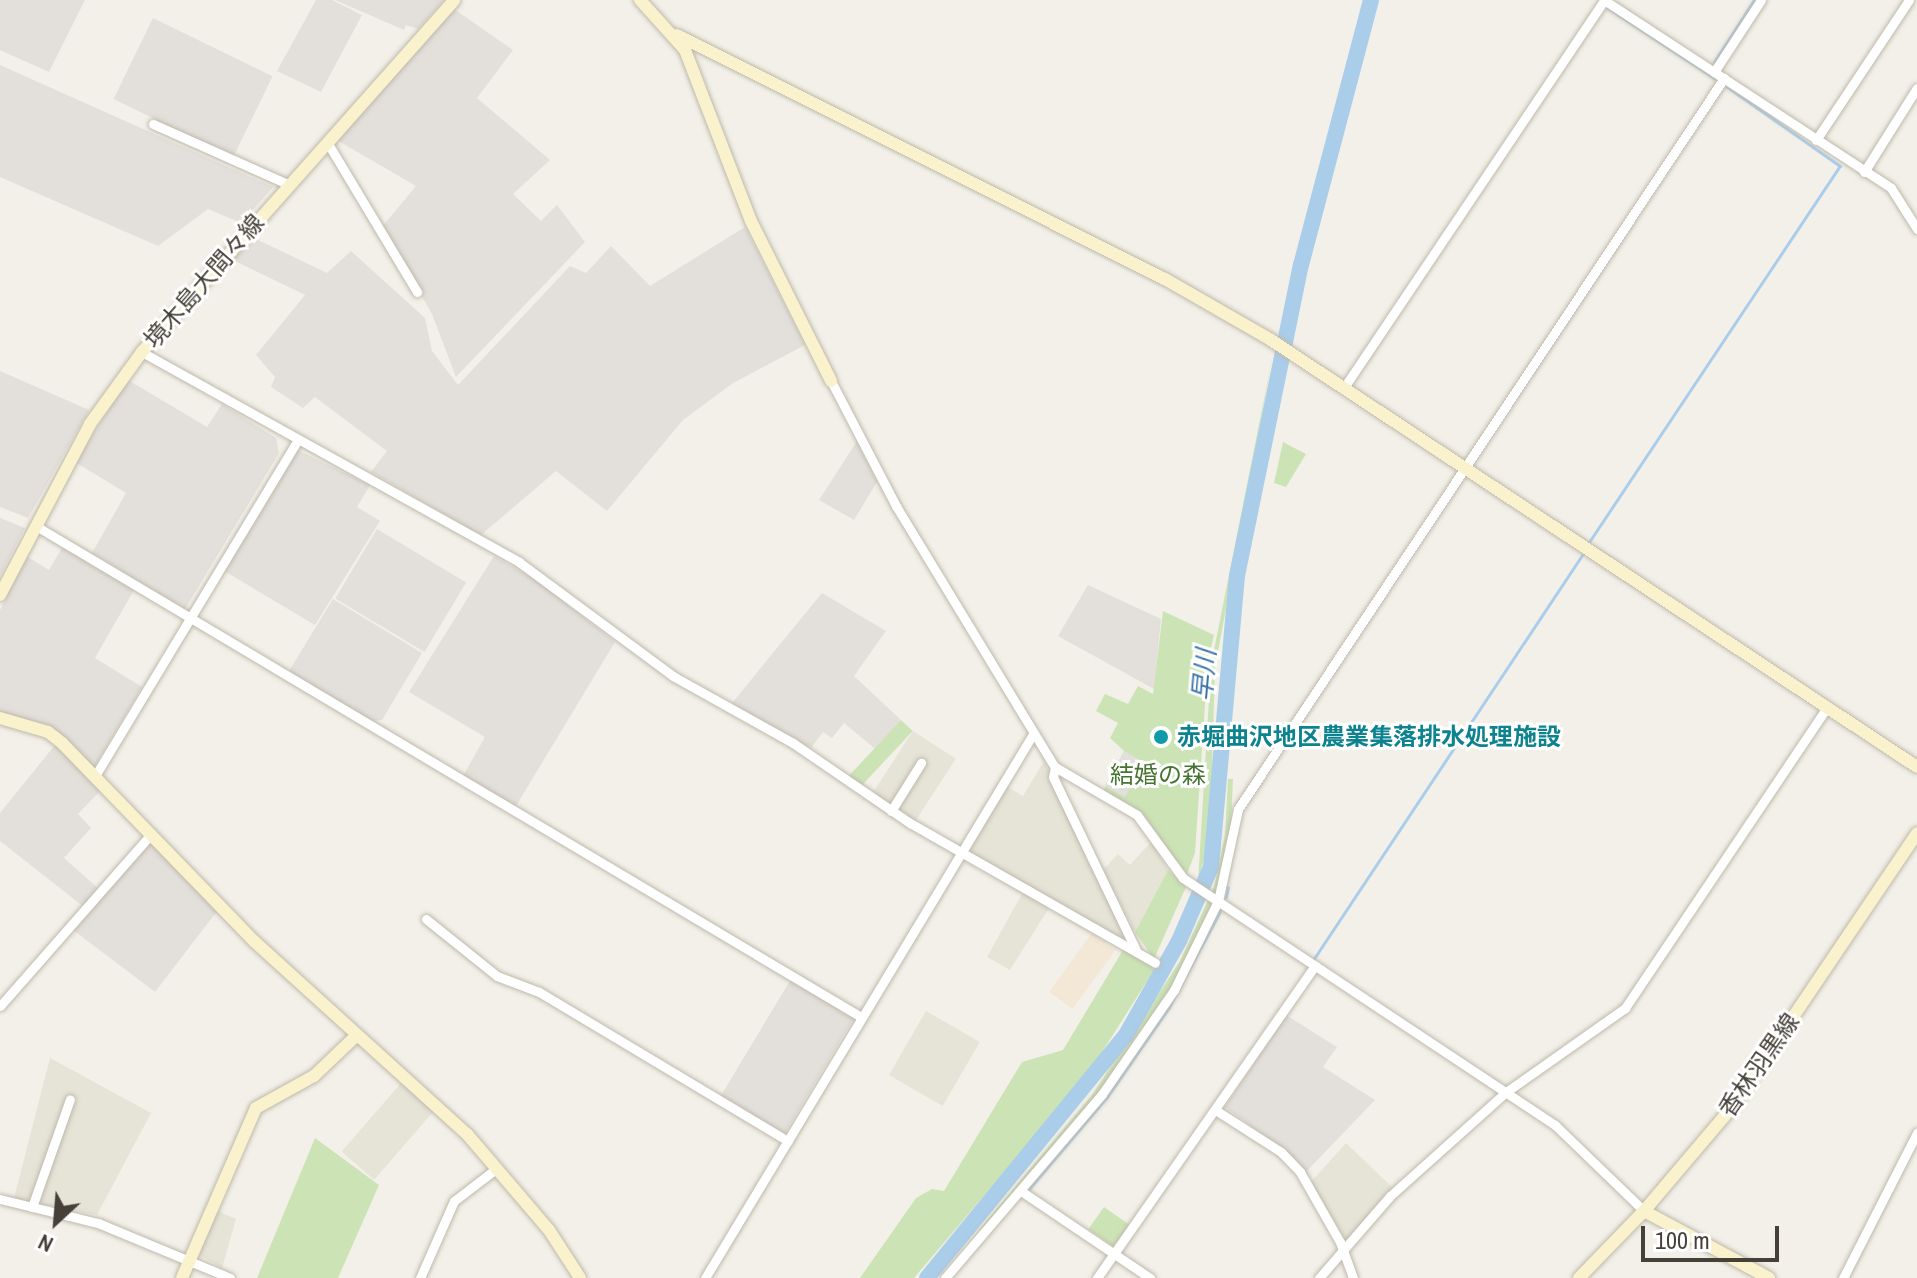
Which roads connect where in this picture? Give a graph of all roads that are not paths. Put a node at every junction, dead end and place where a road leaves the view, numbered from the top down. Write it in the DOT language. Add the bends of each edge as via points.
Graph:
graph roads {
  1 [pos="454,0"];
  2 [pos="640,0"];
  3 [pos="1604,0"];
  4 [pos="1761,0"];
  5 [pos="1909,0"];
  6 [pos="677,35"];
  7 [pos="1714,72"];
  8 [pos="1724,78"];
  9 [pos="1917,88"];
  10 [pos="153,124"];
  11 [pos="1816,140"];
  12 [pos="327,142"];
  13 [pos="1864,172"];
  14 [pos="288,184"];
  15 [pos="1917,229"];
  16 [pos="417,292"];
  17 [pos="142,352"];
  18 [pos="831,381"];
  19 [pos="1345,386"];
  20 [pos="297,441"];
  21 [pos="1467,467"];
  22 [pos="36,526"];
  23 [pos="0,595"];
  24 [pos="187,616"];
  25 [pos="1827,707"];
  26 [pos="0,718"];
  27 [pos="1033,734"];
  28 [pos="921,763"];
  29 [pos="1055,767"];
  30 [pos="1917,767"];
  31 [pos="95,776"];
  32 [pos="891,811"];
  33 [pos="1917,833"];
  34 [pos="151,834"];
  35 [pos="961,851"];
  36 [pos="1216,900"];
  37 [pos="426,919"];
  38 [pos="1137,952"];
  39 [pos="1155,963"];
  40 [pos="1315,966"];
  41 [pos="0,1006"];
  42 [pos="861,1017"];
  43 [pos="355,1037"];
  44 [pos="1506,1092"];
  45 [pos="70,1099"];
  46 [pos="1217,1111"];
  47 [pos="1917,1133"];
  48 [pos="788,1141"];
  49 [pos="497,1168"];
  50 [pos="1021,1191"];
  51 [pos="0,1199"];
  52 [pos="32,1207"];
  53 [pos="1644,1211"];
  54 [pos="1343,1249"];
  55 [pos="1117,1255"];
  56 [pos="190,1260"];
  57 [pos="182,1278"];
  58 [pos="230,1278"];
  59 [pos="420,1278"];
  60 [pos="580,1278"];
  61 [pos="705,1278"];
  62 [pos="945,1278"];
  63 [pos="1097,1278"];
  64 [pos="1150,1278"];
  65 [pos="1319,1278"];
  66 [pos="1353,1278"];
  67 [pos="1579,1278"];
  68 [pos="1769,1278"];
  69 [pos="1843,1278"];
  1 -- 12 [label="street, 境木島大間々線"];
  2 -- 6 [label="street"];
  3 -- 7 [label="street"];
  3 -- 19 [label="street"];
  4 -- 7 [label="street"];
  5 -- 11 [label="street"];
  6 -- 18 [label="street" via="751,221"];
  6 -- 19 [label="street" via="1165,279"];
  7 -- 8 [label="street"];
  8 -- 11 [label="street"];
  8 -- 21 [label="street"];
  9 -- 13 [label="street"];
  10 -- 14 [label="street"];
  11 -- 13 [label="street"];
  12 -- 14 [label="street, 境木島大間々線"];
  12 -- 16 [label="street"];
  13 -- 15 [label="street" via="1894,192"];
  14 -- 17 [label="street, 境木島大間々線"];
  17 -- 20 [label="street"];
  17 -- 22 [label="street, 境木島大間々線" via="98,411"];
  18 -- 27 [label="street" via="896,506"];
  19 -- 21 [label="street"];
  20 -- 24 [label="street"];
  20 -- 32 [label="street" via="519,562 660,667 793,743"];
  21 -- 25 [label="street"];
  21 -- 36 [label="street" via="1238,809"];
  22 -- 23 [label="street, 境木島大間々線"];
  22 -- 24 [label="street"];
  24 -- 31 [label="street"];
  24 -- 42 [label="street"];
  25 -- 30 [label="street"];
  25 -- 44 [label="street" via="1625,1008"];
  26 -- 31 [label="street" via="48,732"];
  27 -- 29 [label="street"];
  27 -- 35 [label="street"];
  28 -- 32 [label="street"];
  29 -- 36 [label="street" via="1137,815 1171,867"];
  29 -- 38 [label="street" via="1053,777"];
  31 -- 34 [label="street"];
  32 -- 35 [label="street"];
  33 -- 53 [label="street, 香林羽黒線" via="1733,1106"];
  34 -- 41 [label="street"];
  34 -- 43 [label="street"];
  35 -- 38 [label="street"];
  35 -- 42 [label="street"];
  36 -- 40 [label="street"];
  36 -- 50 [label="street" via="1157,1016 1102,1094"];
  37 -- 48 [label="street" via="497,976 539,992"];
  38 -- 39 [label="street"];
  40 -- 44 [label="street"];
  40 -- 46 [label="street"];
  42 -- 48 [label="street"];
  43 -- 49 [label="street" via="467,1134"];
  43 -- 56 [label="street" via="314,1076 256,1108"];
  44 -- 53 [label="street" via="1555,1125"];
  44 -- 54 [label="street" via="1390,1196"];
  45 -- 52 [label="street"];
  46 -- 54 [label="street" via="1291,1162"];
  46 -- 55 [label="street"];
  47 -- 69 [label="street"];
  48 -- 61 [label="street"];
  49 -- 59 [label="street" via="454,1201"];
  49 -- 60 [label="street" via="549,1230"];
  50 -- 55 [label="street"];
  50 -- 62 [label="street"];
  51 -- 52 [label="street"];
  52 -- 56 [label="street" via="98,1223"];
  53 -- 67 [label="street, 香林羽黒線"];
  53 -- 68 [label="street"];
  54 -- 65 [label="street"];
  54 -- 66 [label="street"];
  55 -- 63 [label="street"];
  55 -- 64 [label="street"];
  56 -- 57 [label="street"];
  56 -- 58 [label="street"];
}
